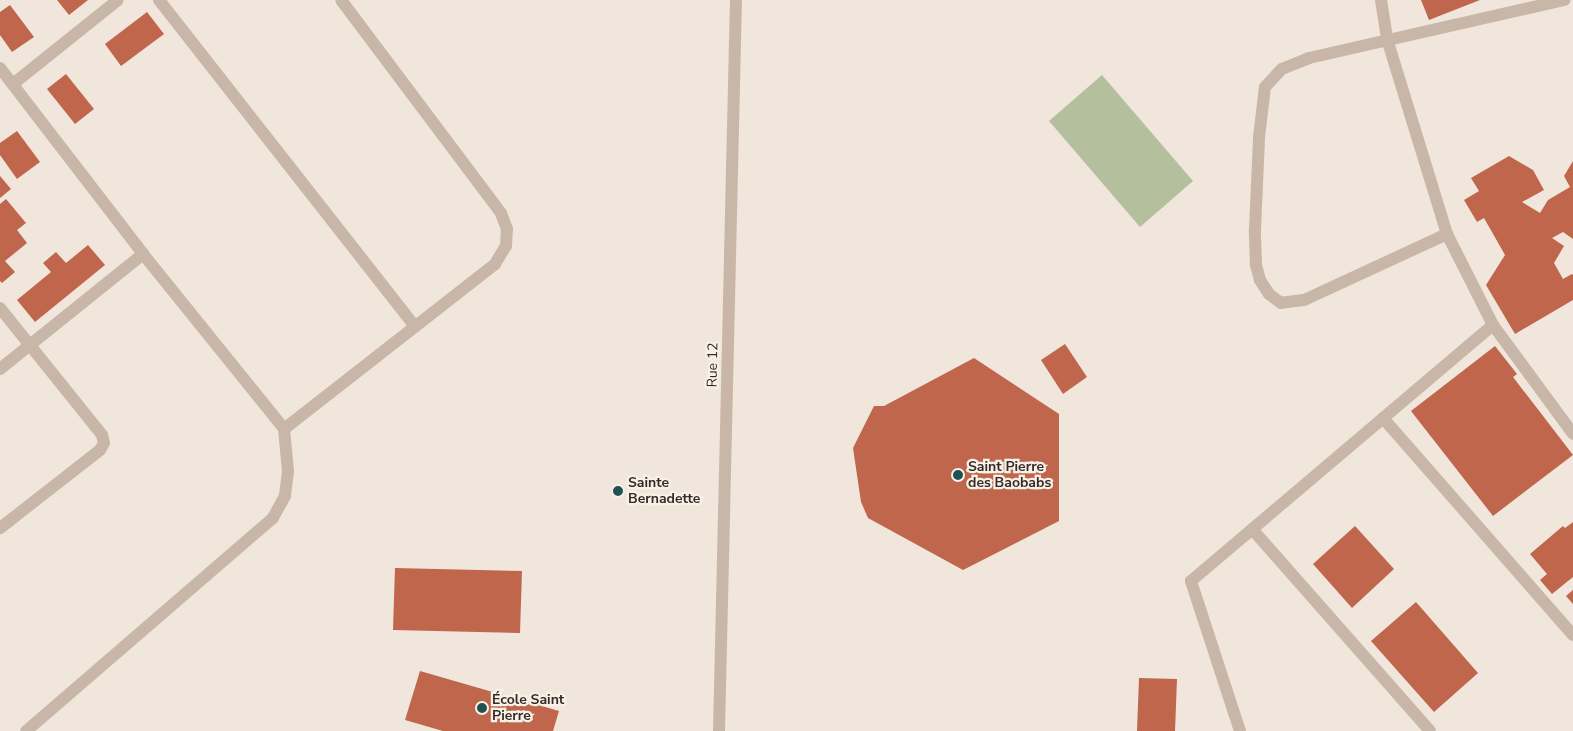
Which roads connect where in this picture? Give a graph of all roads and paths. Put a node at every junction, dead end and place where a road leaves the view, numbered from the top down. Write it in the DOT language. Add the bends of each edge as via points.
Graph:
graph roads {
  1 [pos="118,0"];
  2 [pos="159,0"];
  3 [pos="341,0"];
  4 [pos="736,0"];
  5 [pos="1381,0"];
  6 [pos="1566,0"];
  7 [pos="1387,39"];
  8 [pos="0,68"];
  9 [pos="12,84"];
  10 [pos="1448,234"];
  11 [pos="144,254"];
  12 [pos="0,308"];
  13 [pos="1492,325"];
  14 [pos="415,326"];
  15 [pos="30,345"];
  16 [pos="0,370"];
  17 [pos="1383,418"];
  18 [pos="284,429"];
  19 [pos="1573,434"];
  20 [pos="0,528"];
  21 [pos="1252,529"];
  22 [pos="1573,635"];
  23 [pos="26,731"];
  24 [pos="719,731"];
  25 [pos="1240,731"];
  26 [pos="1429,731"];
  1 -- 9 [label="street"];
  2 -- 14 [label="street"];
  3 -- 14 [label="street" via="501,213 507,229 506,246 495,264"];
  4 -- 24 [label="street, Rue 12"];
  5 -- 7 [label="street"];
  6 -- 7 [label="street"];
  7 -- 10 [label="street"];
  7 -- 10 [label="street" via="1289,65 1275,74 1265,87 1255,230 1260,280 1269,294 1281,303 1304,300"];
  8 -- 9 [label="street"];
  9 -- 11 [label="street"];
  10 -- 13 [label="street"];
  11 -- 15 [label="street"];
  11 -- 18 [label="street"];
  12 -- 15 [label="street"];
  13 -- 17 [label="street"];
  13 -- 19 [label="street"];
  14 -- 18 [label="street"];
  15 -- 16 [label="street"];
  15 -- 20 [label="street" via="102,435 104,443 100,450"];
  17 -- 21 [label="street"];
  17 -- 22 [label="street"];
  18 -- 23 [label="street" via="288,471 285,496 274,518"];
  21 -- 25 [label="street" via="1191,581"];
  21 -- 26 [label="street"];
}
